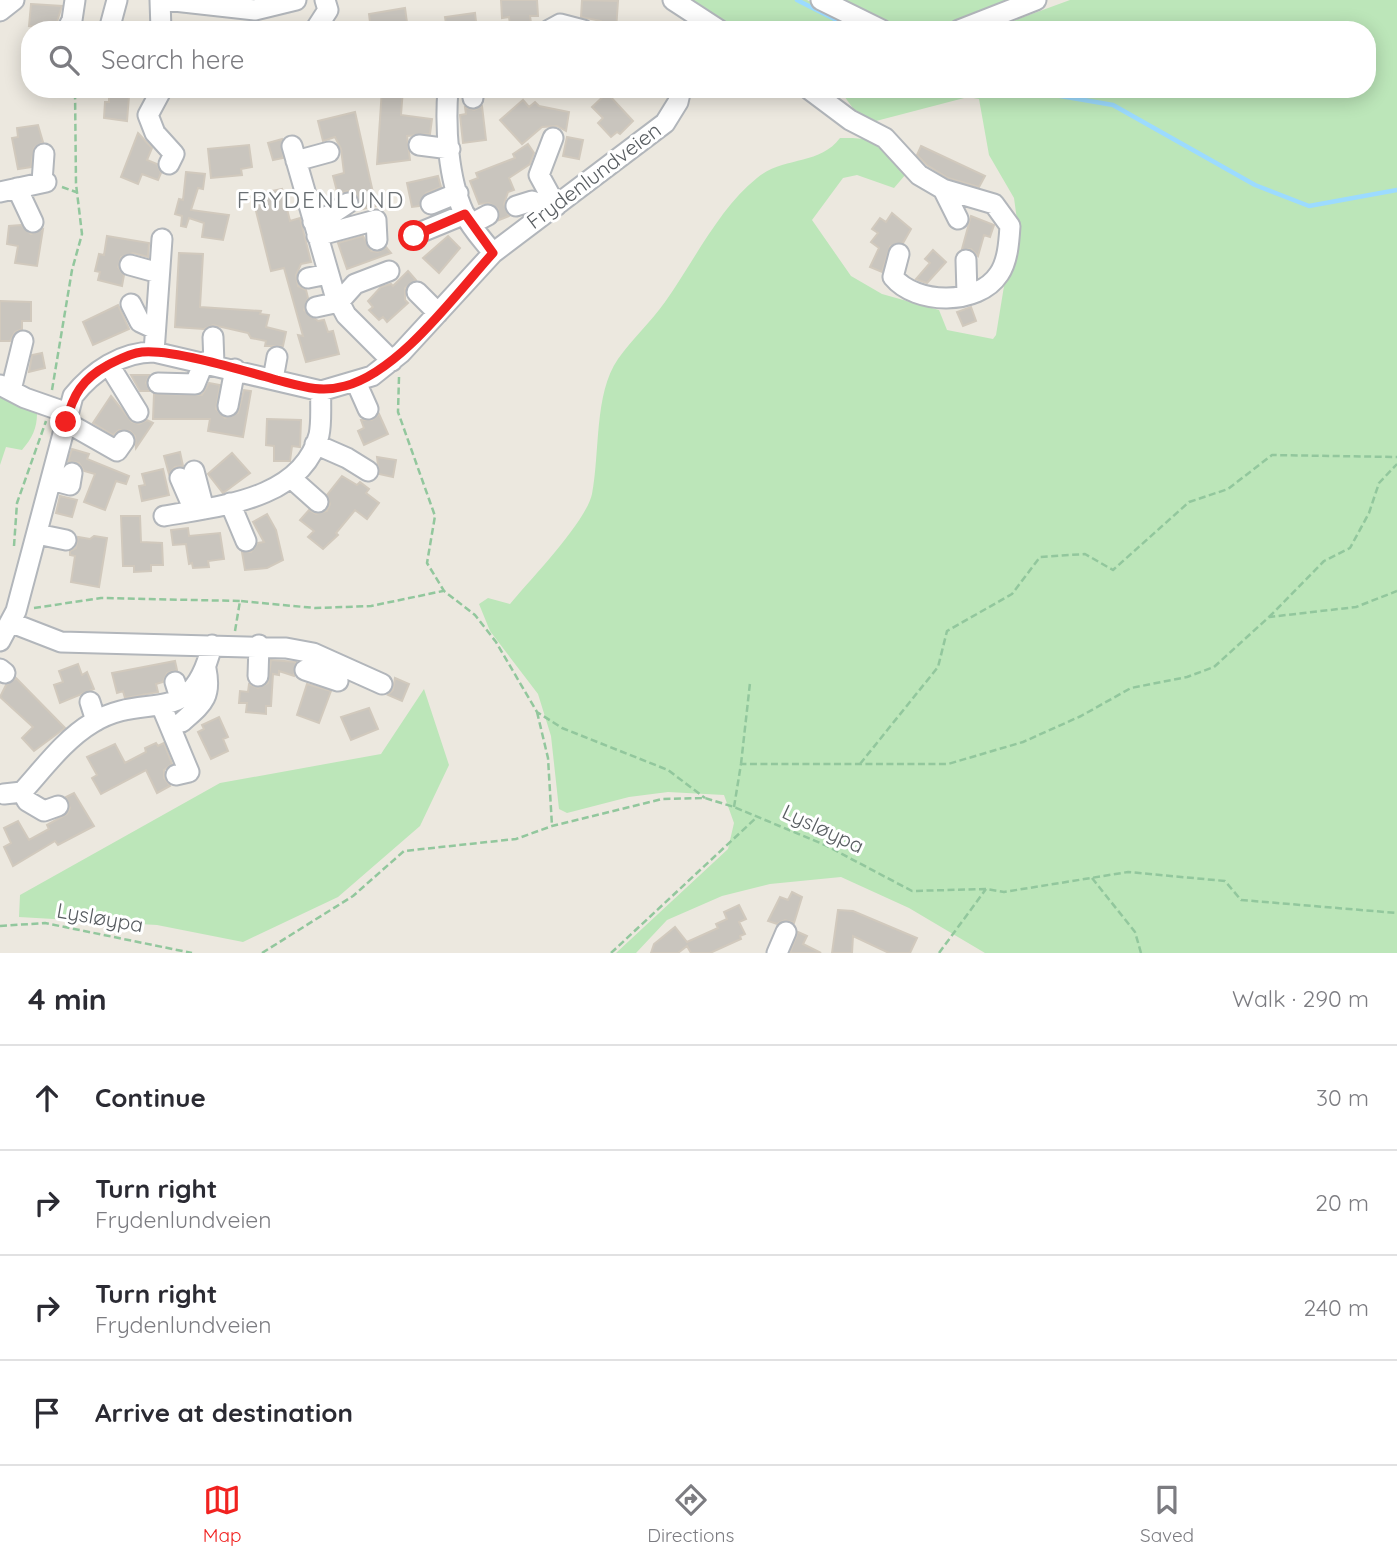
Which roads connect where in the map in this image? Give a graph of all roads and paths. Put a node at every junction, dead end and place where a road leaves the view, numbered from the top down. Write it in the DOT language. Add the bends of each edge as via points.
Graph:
graph roads {
  1 [pos="14,0"];
  2 [pos="75,0"];
  3 [pos="117,0"];
  4 [pos="162,0"];
  5 [pos="296,0"];
  6 [pos="325,0"];
  7 [pos="673,0"];
  8 [pos="821,0"];
  9 [pos="1035,0"];
  10 [pos="0,11"];
  11 [pos="71,21"];
  12 [pos="111,21"];
  13 [pos="161,21"];
  14 [pos="320,21"];
  15 [pos="705,21"];
  16 [pos="863,21"];
  17 [pos="982,21"];
  18 [pos="75,98"];
  19 [pos="154,98"];
  20 [pos="447,98"];
  21 [pos="679,98"];
  22 [pos="821,98"];
  23 [pos="553,138"];
  24 [pos="419,145"];
  25 [pos="450,149"];
  26 [pos="329,152"];
  27 [pos="44,153"];
  28 [pos="169,164"];
  29 [pos="943,189"];
  30 [pos="8,190"];
  31 [pos="458,193"];
  32 [pos="348,202"];
  33 [pos="431,204"];
  34 [pos="516,206"];
  35 [pos="554,207"];
  36 [pos="474,218"];
  37 [pos="958,219"];
  38 [pos="33,222"];
  39 [pos="315,229"];
  40 [pos="414,236"];
  41 [pos="377,240"];
  42 [pos="493,253"];
  43 [pos="900,254"];
  44 [pos="967,260"];
  45 [pos="130,265"];
  46 [pos="389,271"];
  47 [pos="328,274"];
  48 [pos="307,278"];
  49 [pos="417,292"];
  50 [pos="967,294"];
  51 [pos="339,302"];
  52 [pos="131,304"];
  53 [pos="316,307"];
  54 [pos="438,313"];
  55 [pos="155,329"];
  56 [pos="213,337"];
  57 [pos="23,341"];
  58 [pos="155,352"];
  59 [pos="277,357"];
  60 [pos="397,357"];
  61 [pos="209,363"];
  62 [pos="109,365"];
  63 [pos="236,369"];
  64 [pos="273,379"];
  65 [pos="356,382"];
  66 [pos="158,383"];
  67 [pos="6,388"];
  68 [pos="321,391"];
  69 [pos="228,406"];
  70 [pos="368,409"];
  71 [pos="138,411"];
  72 [pos="61,414"];
  73 [pos="124,441"];
  74 [pos="315,444"];
  75 [pos="1397,457"];
  76 [pos="1397,464"];
  77 [pos="368,471"];
  78 [pos="72,473"];
  79 [pos="187,474"];
  80 [pos="291,478"];
  81 [pos="51,480"];
  82 [pos="318,502"];
  83 [pos="230,503"];
  84 [pos="199,510"];
  85 [pos="164,516"];
  86 [pos="37,534"];
  87 [pos="66,540"];
  88 [pos="246,541"];
  89 [pos="27,572"];
  90 [pos="444,591"];
  91 [pos="1397,591"];
  92 [pos="240,601"];
  93 [pos="14,617"];
  94 [pos="1269,617"];
  95 [pos="0,641"];
  96 [pos="212,645"];
  97 [pos="235,645"];
  98 [pos="259,645"];
  99 [pos="206,669"];
  100 [pos="258,676"];
  101 [pos="750,683"];
  102 [pos="382,684"];
  103 [pos="161,705"];
  104 [pos="537,712"];
  105 [pos="182,722"];
  106 [pos="741,764"];
  107 [pos="860,764"];
  108 [pos="176,775"];
  109 [pos="705,798"];
  110 [pos="58,806"];
  111 [pos="734,807"];
  112 [pos="757,817"];
  113 [pos="552,826"];
  114 [pos="1092,878"];
  115 [pos="986,890"];
  116 [pos="1397,913"];
  117 [pos="0,926"];
  118 [pos="786,932"];
  119 [pos="192,953"];
  120 [pos="262,953"];
  121 [pos="611,953"];
  122 [pos="777,953"];
  123 [pos="939,953"];
  124 [pos="1141,953"];
  1 -- 10 [label="street"];
  2 -- 11 [label="street"];
  3 -- 12 [label="street"];
  4 -- 5 [label="street" via="255,10"];
  4 -- 13 [label="street"];
  6 -- 14 [label="street" via="328,10"];
  7 -- 15 [label="street"];
  8 -- 16 [label="street"];
  9 -- 17 [label="street"];
  18 -- 72 [label="path" via="82,234 70,282"];
  19 -- 28 [label="street" via="140,114 174,154"];
  20 -- 25 [label="street"];
  21 -- 35 [label="street, Frydenlundveien" via="665,123"];
  22 -- 29 [label="street" via="885,138 919,175"];
  23 -- 35 [label="street" via="539,175"];
  24 -- 25 [label="street"];
  25 -- 31 [label="street"];
  26 -- 39 [label="street" via="294,154"];
  27 -- 30 [label="street" via="44,182"];
  29 -- 37 [label="street"];
  29 -- 50 [label="street" via="994,204 1010,226 1000,273 982,289"];
  30 -- 38 [label="street"];
  31 -- 33 [label="street"];
  31 -- 36 [label="street"];
  32 -- 39 [label="street"];
  34 -- 35 [label="street" via="532,201"];
  35 -- 42 [label="street, Frydenlundveien"];
  36 -- 40 [label="street"];
  36 -- 42 [label="street"];
  39 -- 41 [label="street" via="376,220"];
  39 -- 47 [label="street"];
  42 -- 54 [label="street, Frydenlundveien"];
  43 -- 50 [label="street" via="893,277 901,287 936,299"];
  44 -- 50 [label="street"];
  45 -- 55 [label="street" via="163,264"];
  46 -- 51 [label="street" via="355,284"];
  47 -- 48 [label="street"];
  47 -- 51 [label="street"];
  49 -- 54 [label="street"];
  51 -- 53 [label="street"];
  51 -- 60 [label="street" via="346,315"];
  52 -- 55 [label="street" via="140,322"];
  54 -- 60 [label="street, Frydenlundveien"];
  55 -- 58 [label="street"];
  56 -- 61 [label="street"];
  57 -- 67 [label="street"];
  58 -- 61 [label="street, Frydenlundveien"];
  58 -- 62 [label="street, Frydenlundveien" via="140,352"];
  59 -- 64 [label="street"];
  60 -- 65 [label="street, Frydenlundveien"];
  60 -- 90 [label="path" via="398,412 435,516 427,563"];
  61 -- 63 [label="street, Frydenlundveien"];
  61 -- 66 [label="street" via="195,384"];
  62 -- 71 [label="street"];
  62 -- 72 [label="street, Frydenlundveien" via="84,382"];
  63 -- 64 [label="street, Frydenlundveien"];
  63 -- 69 [label="street"];
  64 -- 68 [label="street, Frydenlundveien"];
  65 -- 68 [label="street, Frydenlundveien"];
  65 -- 70 [label="street"];
  67 -- 72 [label="street"];
  68 -- 74 [label="street"];
  72 -- 73 [label="street" via="117,451"];
  72 -- 81 [label="street, Frydenlundveien"];
  72 -- 89 [label="path" via="17,503 14,558"];
  74 -- 77 [label="street"];
  74 -- 80 [label="street"];
  75 -- 107 [label="path" via="1272,455 1228,489 1189,502 1114,570 1085,554 1040,557 1012,594 947,631 938,667"];
  76 -- 94 [label="path" via="1379,484 1350,548 1324,561"];
  78 -- 81 [label="street" via="70,485"];
  79 -- 84 [label="street"];
  80 -- 82 [label="street"];
  80 -- 83 [label="street"];
  81 -- 86 [label="street, Frydenlundveien"];
  83 -- 84 [label="street"];
  83 -- 88 [label="street"];
  84 -- 85 [label="street"];
  86 -- 87 [label="street"];
  86 -- 89 [label="street, Frydenlundveien"];
  89 -- 93 [label="street, Frydenlundveien"];
  90 -- 92 [label="path" via="371,606 315,608"];
  90 -- 104 [label="path" via="475,615 496,642"];
  91 -- 94 [label="path" via="1356,607"];
  92 -- 93 [label="path" via="101,598"];
  92 -- 97 [label="path"];
  93 -- 95 [label="street, Frydenlundveien"];
  93 -- 96 [label="street" via="61,642"];
  94 -- 107 [label="path" via="1214,667 1131,688 1023,742 948,764"];
  96 -- 97 [label="street"];
  96 -- 99 [label="street"];
  97 -- 98 [label="street"];
  98 -- 100 [label="street"];
  98 -- 102 [label="street" via="286,648 325,670"];
  99 -- 103 [label="street" via="192,691 177,690"];
  99 -- 105 [label="street" via="210,687 203,702"];
  101 -- 106 [label="path"];
  103 -- 108 [label="street" via="189,772"];
  103 -- 110 [label="street" via="93,711 68,743 13,793 44,811"];
  104 -- 109 [label="path" via="562,728 668,770"];
  104 -- 113 [label="path" via="548,758"];
  106 -- 107 [label="path"];
  106 -- 111 [label="path"];
  109 -- 111 [label="path, Lysløypa"];
  109 -- 113 [label="path, Lysløypa" via="662,799"];
  111 -- 112 [label="path, Lysløypa"];
  112 -- 115 [label="path, Lysløypa" via="825,845 912,891"];
  112 -- 121 [label="path"];
  113 -- 120 [label="path, Lysløypa" via="516,839 404,851 353,896"];
  114 -- 115 [label="path, Lysløypa" via="1004,892"];
  114 -- 116 [label="path, Lysløypa" via="1128,872 1225,881 1241,900"];
  114 -- 124 [label="path" via="1135,932"];
  115 -- 123 [label="path"];
  117 -- 119 [label="path, Lysløypa" via="45,923"];
  118 -- 122 [label="street"];
}
